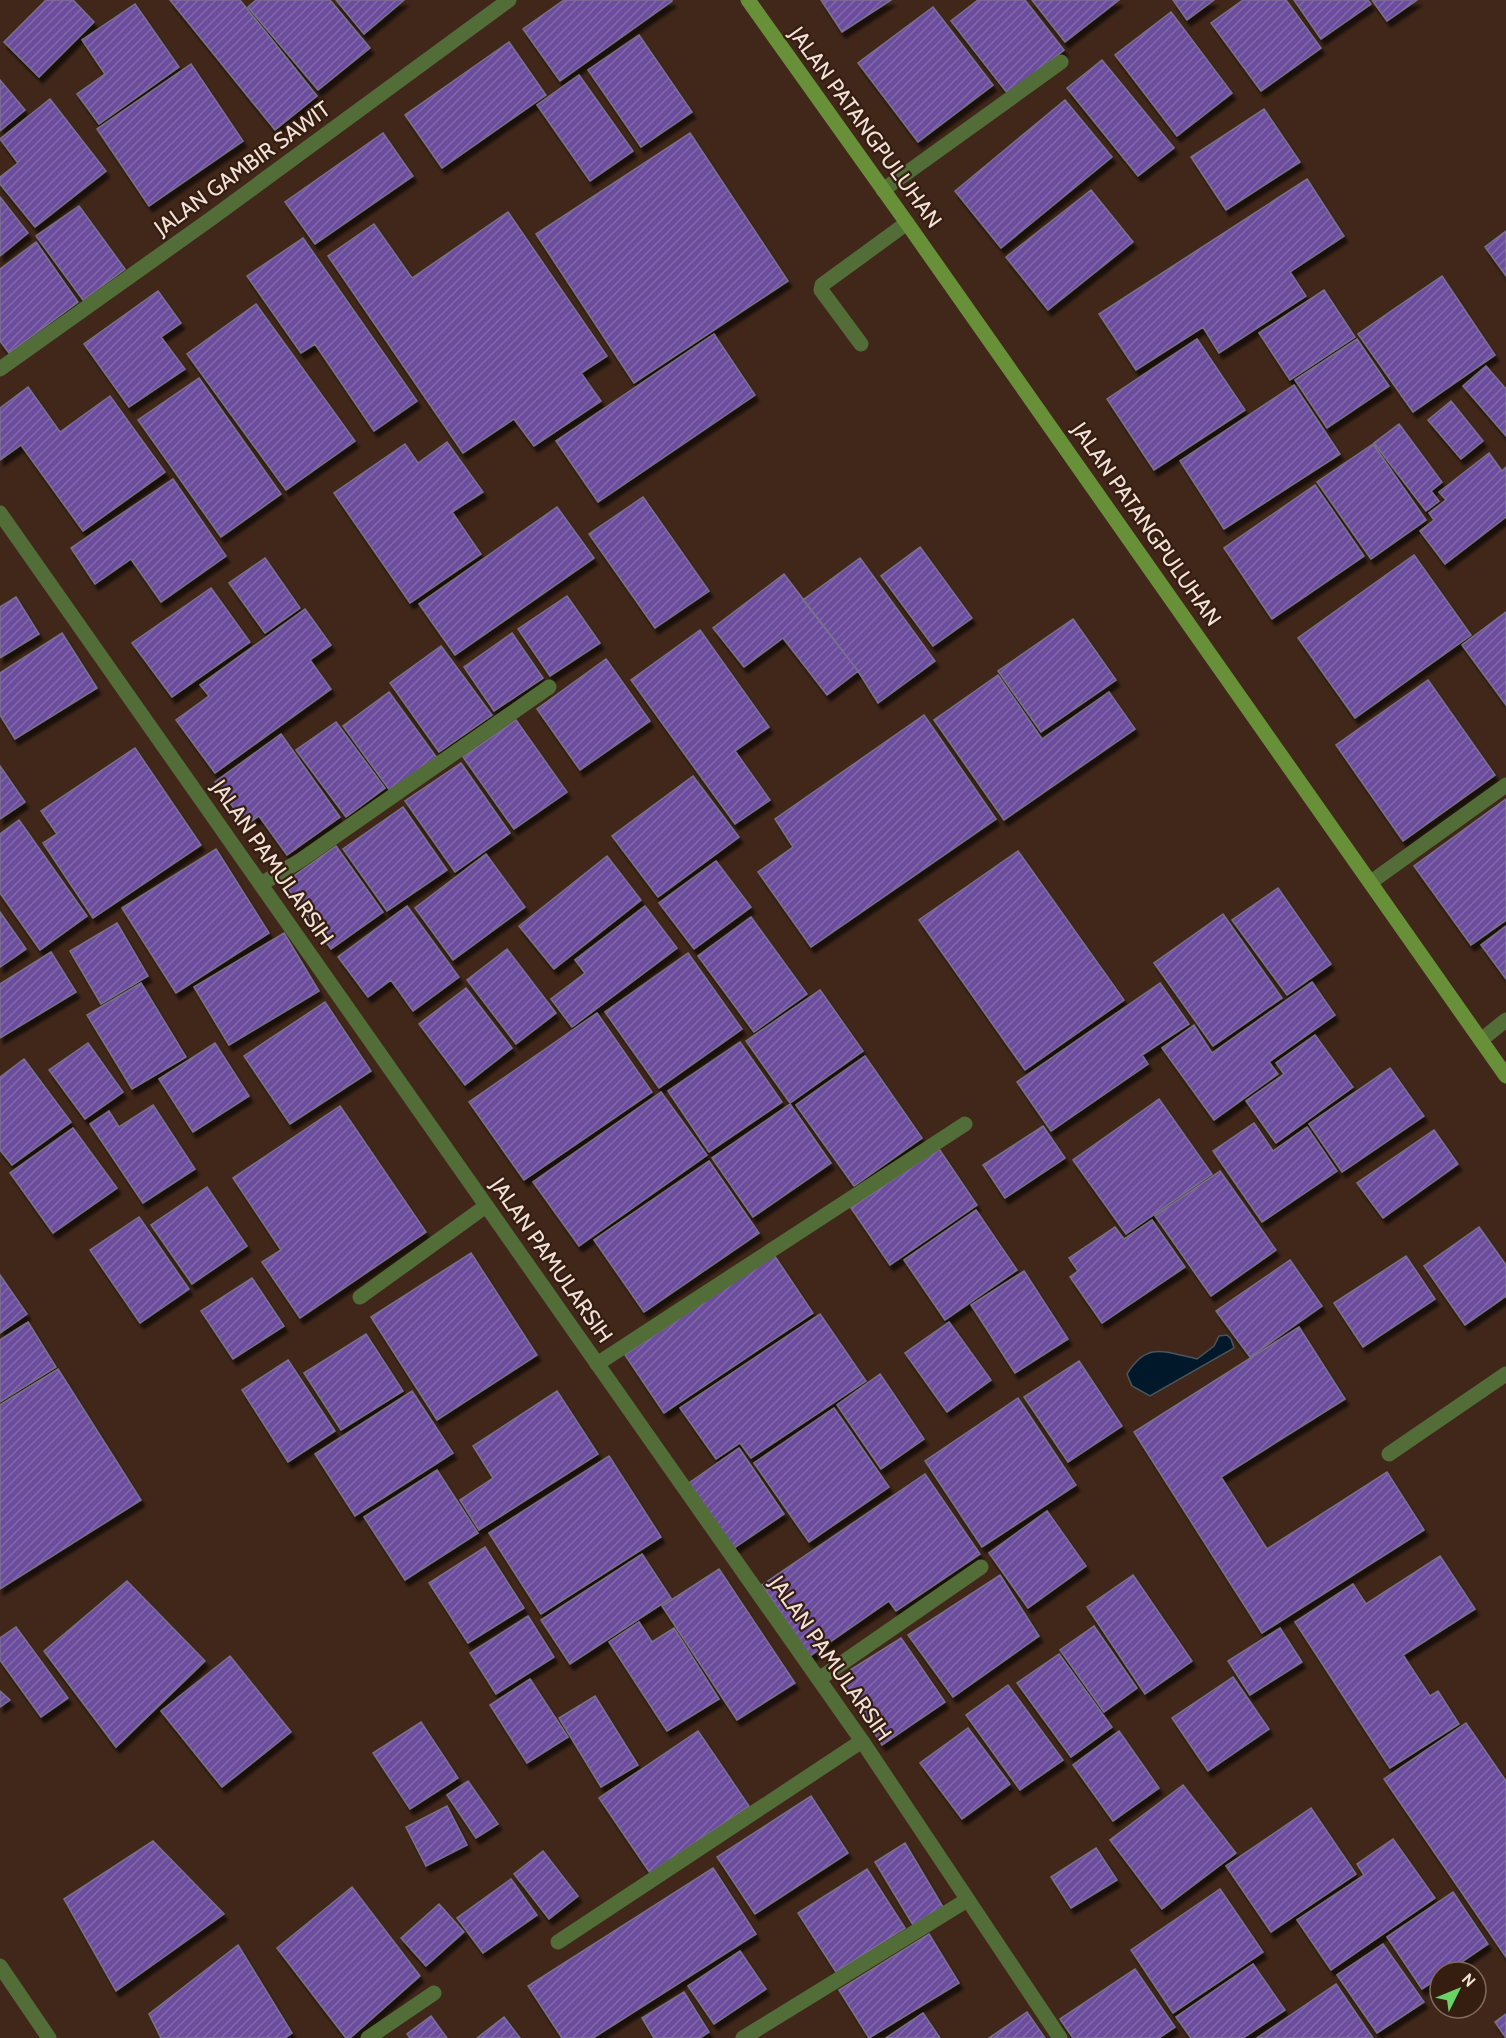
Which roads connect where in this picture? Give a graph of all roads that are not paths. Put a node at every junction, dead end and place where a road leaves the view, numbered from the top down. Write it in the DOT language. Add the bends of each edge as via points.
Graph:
graph roads {
  1 [pos="509,0"];
  2 [pos="748,0"];
  3 [pos="1061,62"];
  4 [pos="883,190"];
  5 [pos="907,223"];
  6 [pos="861,344"];
  7 [pos="0,369"];
  8 [pos="0,513"];
  9 [pos="549,687"];
  10 [pos="1506,785"];
  11 [pos="1371,882"];
  12 [pos="261,884"];
  13 [pos="1506,1020"];
  14 [pos="1481,1040"];
  15 [pos="1506,1076"];
  16 [pos="965,1124"];
  17 [pos="486,1206"];
  18 [pos="360,1297"];
  19 [pos="597,1364"];
  20 [pos="1506,1374"];
  21 [pos="1389,1454"];
  22 [pos="981,1567"];
  23 [pos="819,1679"];
  24 [pos="862,1741"];
  25 [pos="967,1900"];
  26 [pos="558,1942"];
  27 [pos="0,1966"];
  28 [pos="434,1993"];
  29 [pos="49,2038"];
  30 [pos="368,2038"];
  31 [pos="743,2038"];
  32 [pos="1060,2038"];
  1 -- 7 [label="street, JALAN GAMBIR SAWIT"];
  2 -- 4 [label="street, JALAN PATANGPULUHAN"];
  3 -- 4 [label="street"];
  4 -- 5 [label="street, JALAN PATANGPULUHAN"];
  5 -- 6 [label="street" via="822,285 821,290"];
  5 -- 11 [label="street, JALAN PATANGPULUHAN"];
  8 -- 12 [label="street, JALAN PAMULARSIH"];
  9 -- 12 [label="street"];
  10 -- 11 [label="street"];
  11 -- 14 [label="street, JALAN PATANGPULUHAN"];
  12 -- 17 [label="street, JALAN PAMULARSIH"];
  13 -- 14 [label="street"];
  14 -- 15 [label="street, JALAN PATANGPULUHAN"];
  16 -- 19 [label="street"];
  17 -- 18 [label="street"];
  17 -- 19 [label="street, JALAN PAMULARSIH"];
  19 -- 23 [label="street, JALAN PAMULARSIH"];
  20 -- 21 [label="street"];
  22 -- 23 [label="street"];
  23 -- 24 [label="street, JALAN PAMULARSIH"];
  24 -- 25 [label="street, JALAN PAMULARSIH"];
  24 -- 26 [label="street"];
  25 -- 31 [label="street"];
  25 -- 32 [label="street, JALAN PAMULARSIH"];
  27 -- 29 [label="street"];
  28 -- 30 [label="street"];
}
